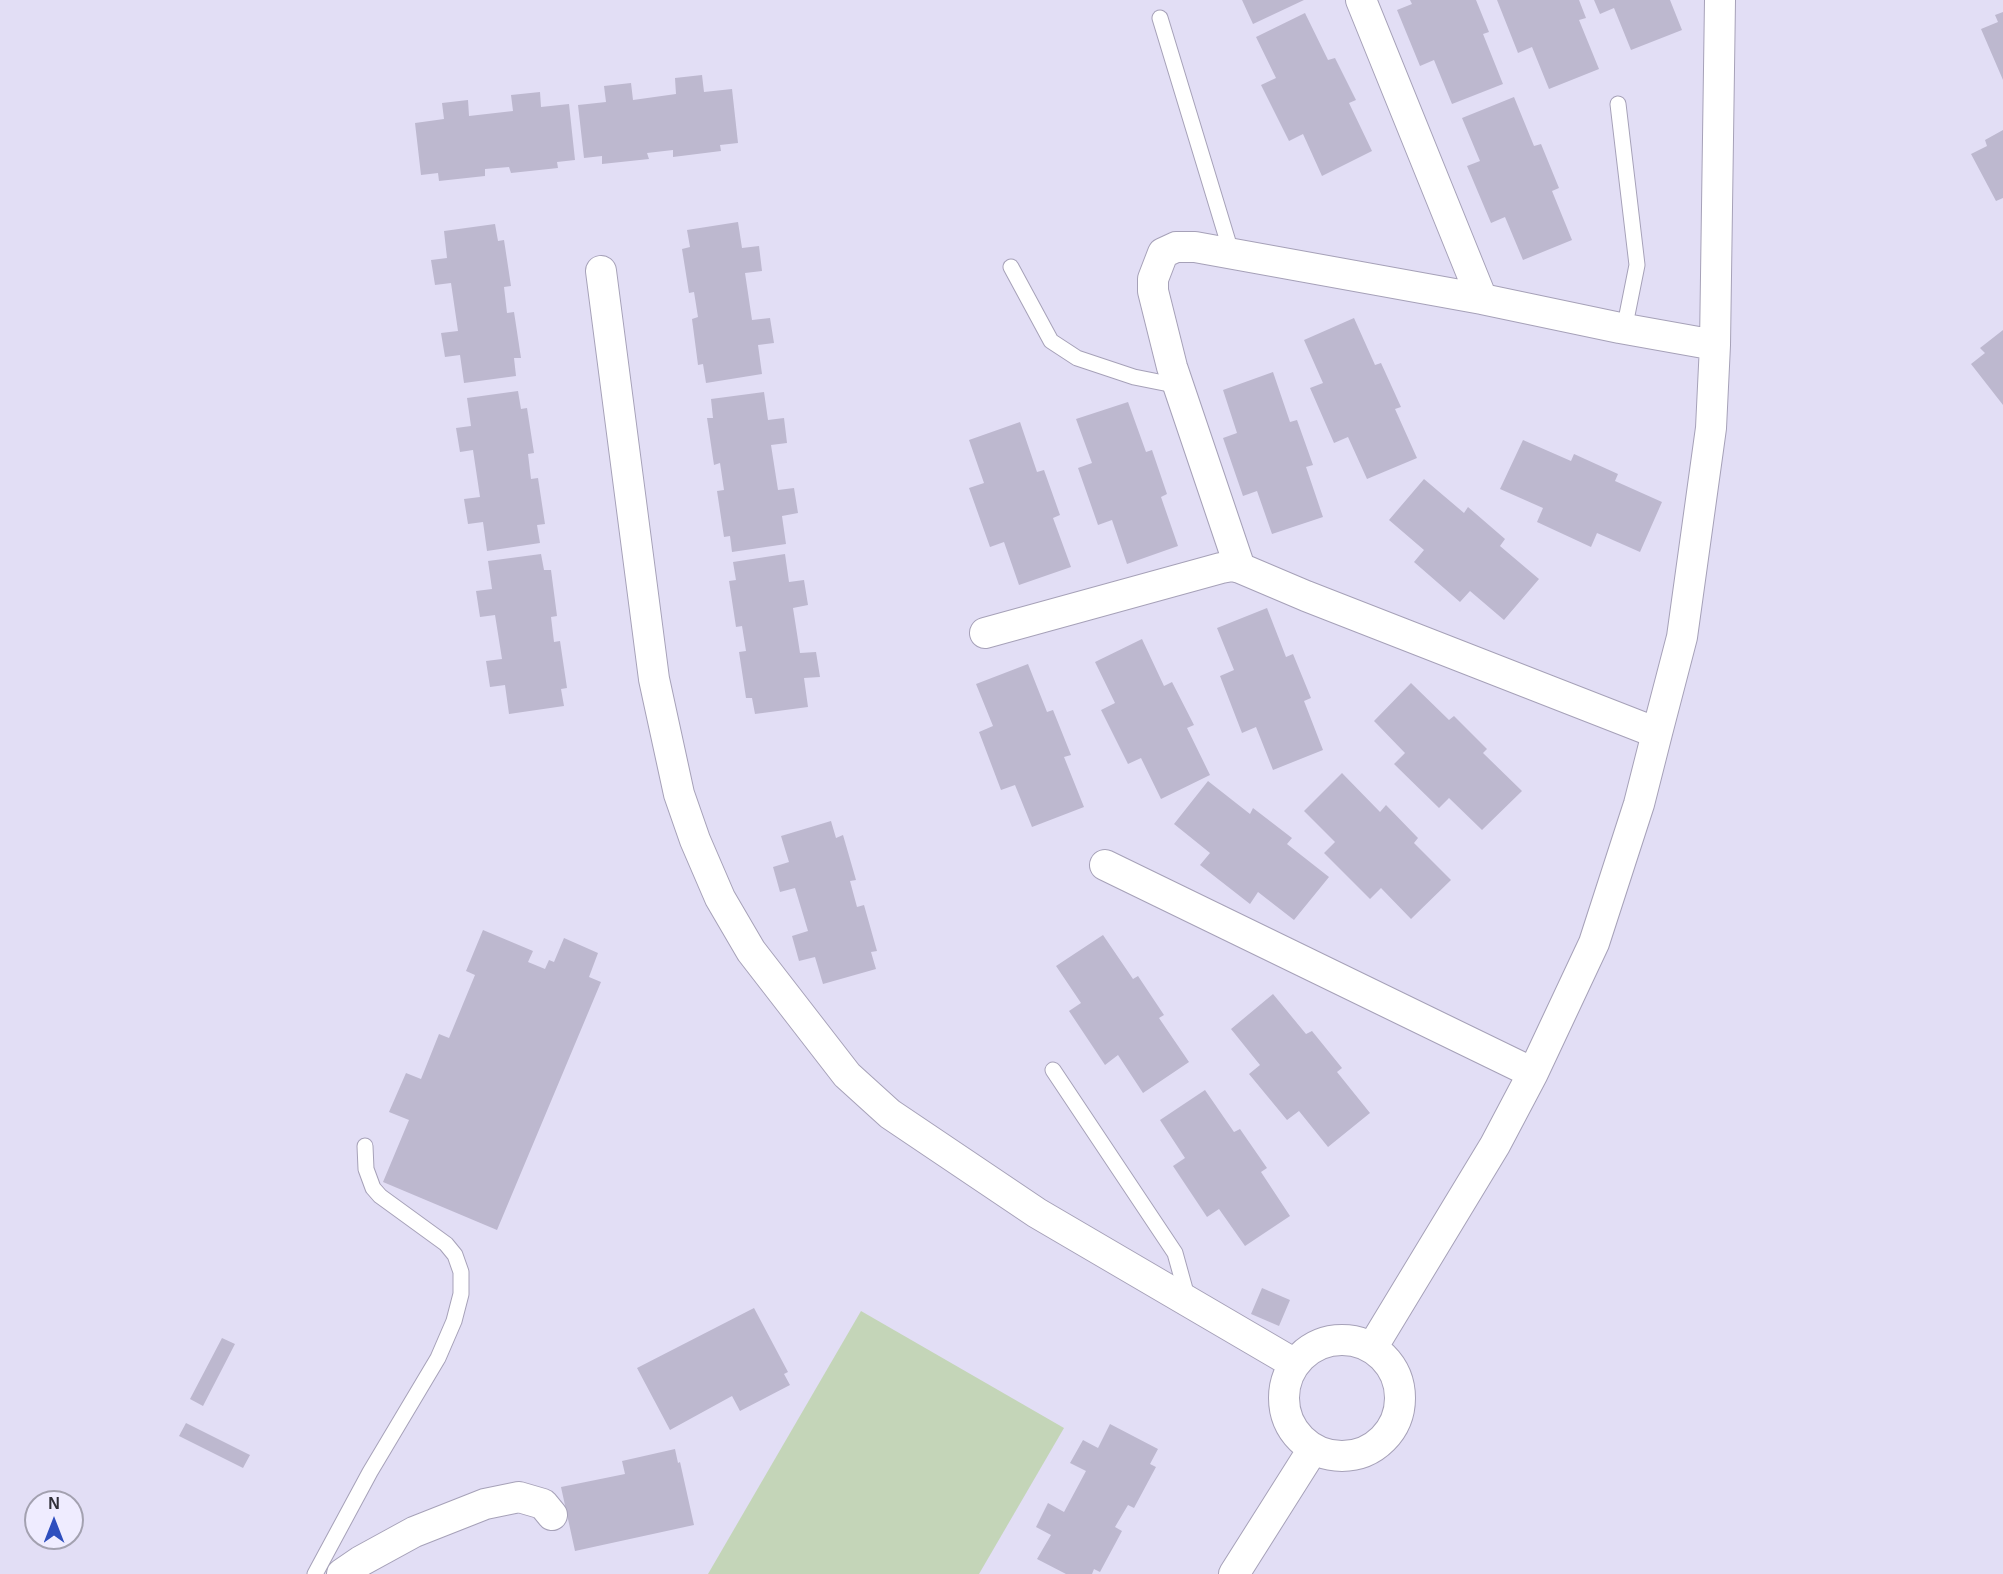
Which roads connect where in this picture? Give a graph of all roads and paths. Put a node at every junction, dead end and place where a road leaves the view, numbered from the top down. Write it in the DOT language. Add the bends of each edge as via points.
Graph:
graph roads {
  1 [pos="1361,0"];
  2 [pos="1720,0"];
  3 [pos="1160,18"];
  4 [pos="1618,104"];
  5 [pos="1232,255"];
  6 [pos="1011,267"];
  7 [pos="601,271"];
  8 [pos="1482,299"];
  9 [pos="1620,328"];
  10 [pos="1715,345"];
  11 [pos="1179,386"];
  12 [pos="1240,568"];
  13 [pos="985,633"];
  14 [pos="1657,733"];
  15 [pos="1105,865"];
  16 [pos="1053,1070"];
  17 [pos="1533,1073"];
  18 [pos="365,1146"];
  19 [pos="1189,1303"];
  20 [pos="1372,1348"];
  21 [pos="1295,1364"];
  22 [pos="1313,1449"];
  23 [pos="552,1515"];
  24 [pos="315,1574"];
  25 [pos="342,1574"];
  26 [pos="1234,1574"];
  1 -- 8 [label="street"];
  2 -- 10 [label="street"];
  3 -- 5 [label="lane"];
  4 -- 9 [label="lane" via="1637,265 1627,315"];
  5 -- 8 [label="street"];
  5 -- 11 [label="street" via="1176,247 1163,253 1157,265 1154,291"];
  6 -- 11 [label="lane" via="1051,341 1077,358 1134,377"];
  7 -- 19 [label="street" via="654,679 679,794 720,898 751,951 847,1076 890,1114 1037,1213"];
  8 -- 9 [label="street"];
  9 -- 10 [label="street"];
  10 -- 14 [label="street" via="1711,428 1682,638"];
  11 -- 12 [label="street"];
  12 -- 13 [label="street" via="1221,568"];
  12 -- 14 [label="street"];
  14 -- 17 [label="street" via="1639,804 1594,943"];
  15 -- 17 [label="street"];
  16 -- 19 [label="lane" via="1175,1253"];
  17 -- 20 [label="street" via="1495,1145"];
  18 -- 24 [label="lane" via="366,1169 373,1188 455,1255 461,1272 461,1294 438,1358"];
  19 -- 21 [label="street"];
  20 -- 21 [label="street" via="1356,1341 1322,1343"];
  20 -- 22 [label="street" via="1387,1360 1398,1378 1401,1398 1397,1418 1387,1436 1371,1449 1352,1456 1332,1456"];
  21 -- 22 [label="street" via="1286,1381 1287,1419"];
  22 -- 26 [label="street"];
  23 -- 25 [label="street" via="543,1504 519,1497 485,1504 414,1532"];
}
